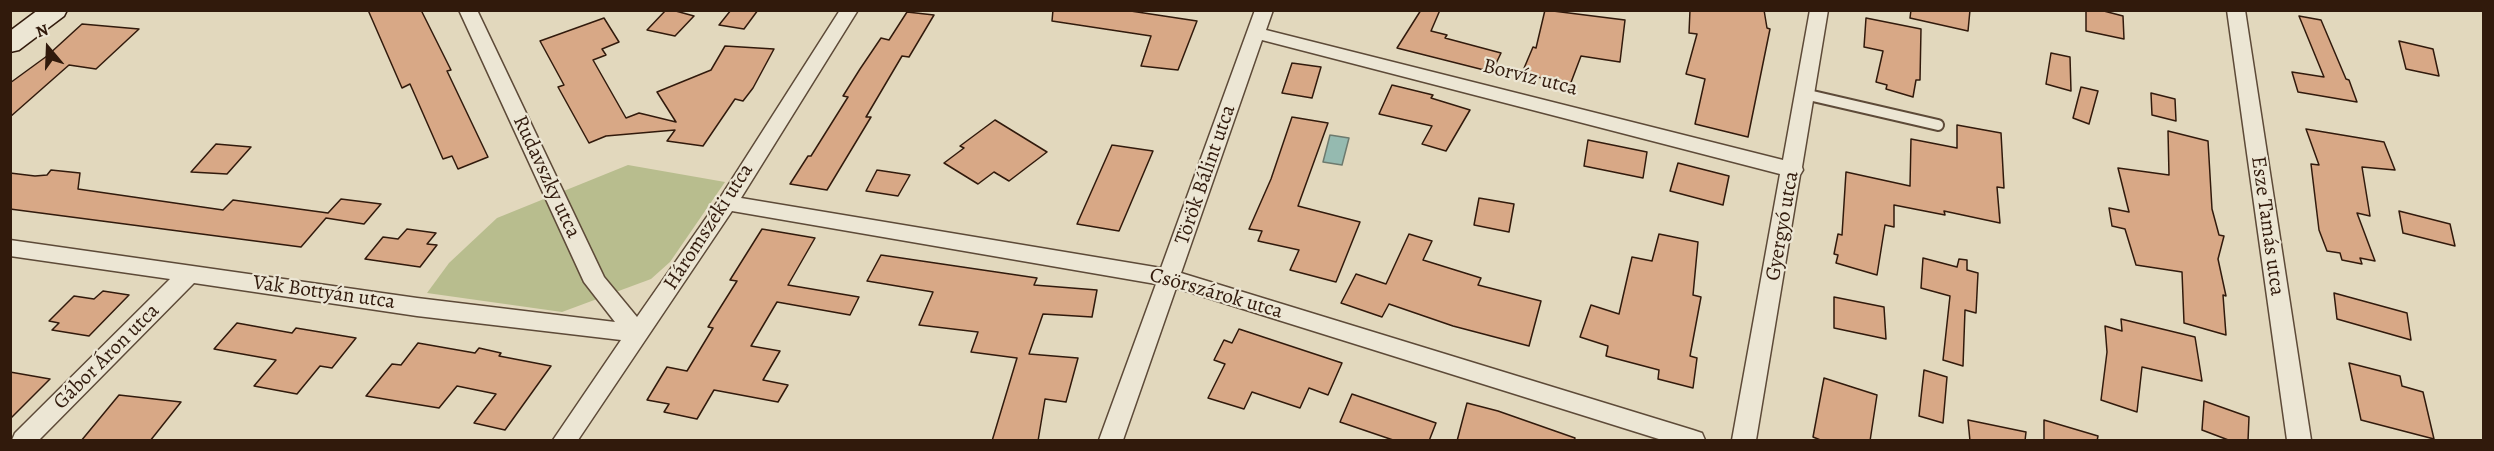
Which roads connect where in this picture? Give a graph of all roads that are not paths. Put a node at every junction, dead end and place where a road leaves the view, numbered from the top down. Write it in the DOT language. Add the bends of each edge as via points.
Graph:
graph roads {
  1 [pos="55,10"];
  2 [pos="468,10"];
  3 [pos="849,10"];
  4 [pos="1264,10"];
  5 [pos="1819,10"];
  6 [pos="2236,10"];
  7 [pos="1256,33"];
  8 [pos="14,38"];
  9 [pos="1804,94"];
  10 [pos="1938,125"];
  11 [pos="1793,170"];
  12 [pos="727,203"];
  13 [pos="10,248"];
  14 [pos="190,273"];
  15 [pos="1170,278"];
  16 [pos="638,333"];
  17 [pos="24,441"];
  18 [pos="565,441"];
  19 [pos="1111,441"];
  20 [pos="1693,441"];
  21 [pos="1744,441"];
  22 [pos="2299,441"];
  1 -- 8 [label="street"];
  2 -- 16 [label="street, Rudavszky utca" via="595,282"];
  3 -- 12 [label="street, Háromszéki utca"];
  4 -- 7 [label="street, Török Bálint utca"];
  5 -- 9 [label="street, Gyergyó utca"];
  6 -- 22 [label="street, Esze Tamás utca"];
  7 -- 11 [label="street, Borvíz utca"];
  7 -- 15 [label="street, Török Bálint utca"];
  9 -- 10 [label="lane"];
  9 -- 11 [label="street, Gyergyó utca"];
  11 -- 21 [label="street, Gyergyó utca"];
  12 -- 15 [label="street, Csörszárok utca"];
  12 -- 16 [label="street, Háromszéki utca"];
  13 -- 14 [label="street, Vak Bottyán utca"];
  14 -- 16 [label="street, Vak Bottyán utca" via="417,307"];
  14 -- 17 [label="street, Gábor Áron utca"];
  15 -- 19 [label="street, Török Bálint utca"];
  15 -- 20 [label="street, Csörszárok utca"];
  16 -- 18 [label="street, Háromszéki utca"];
}
